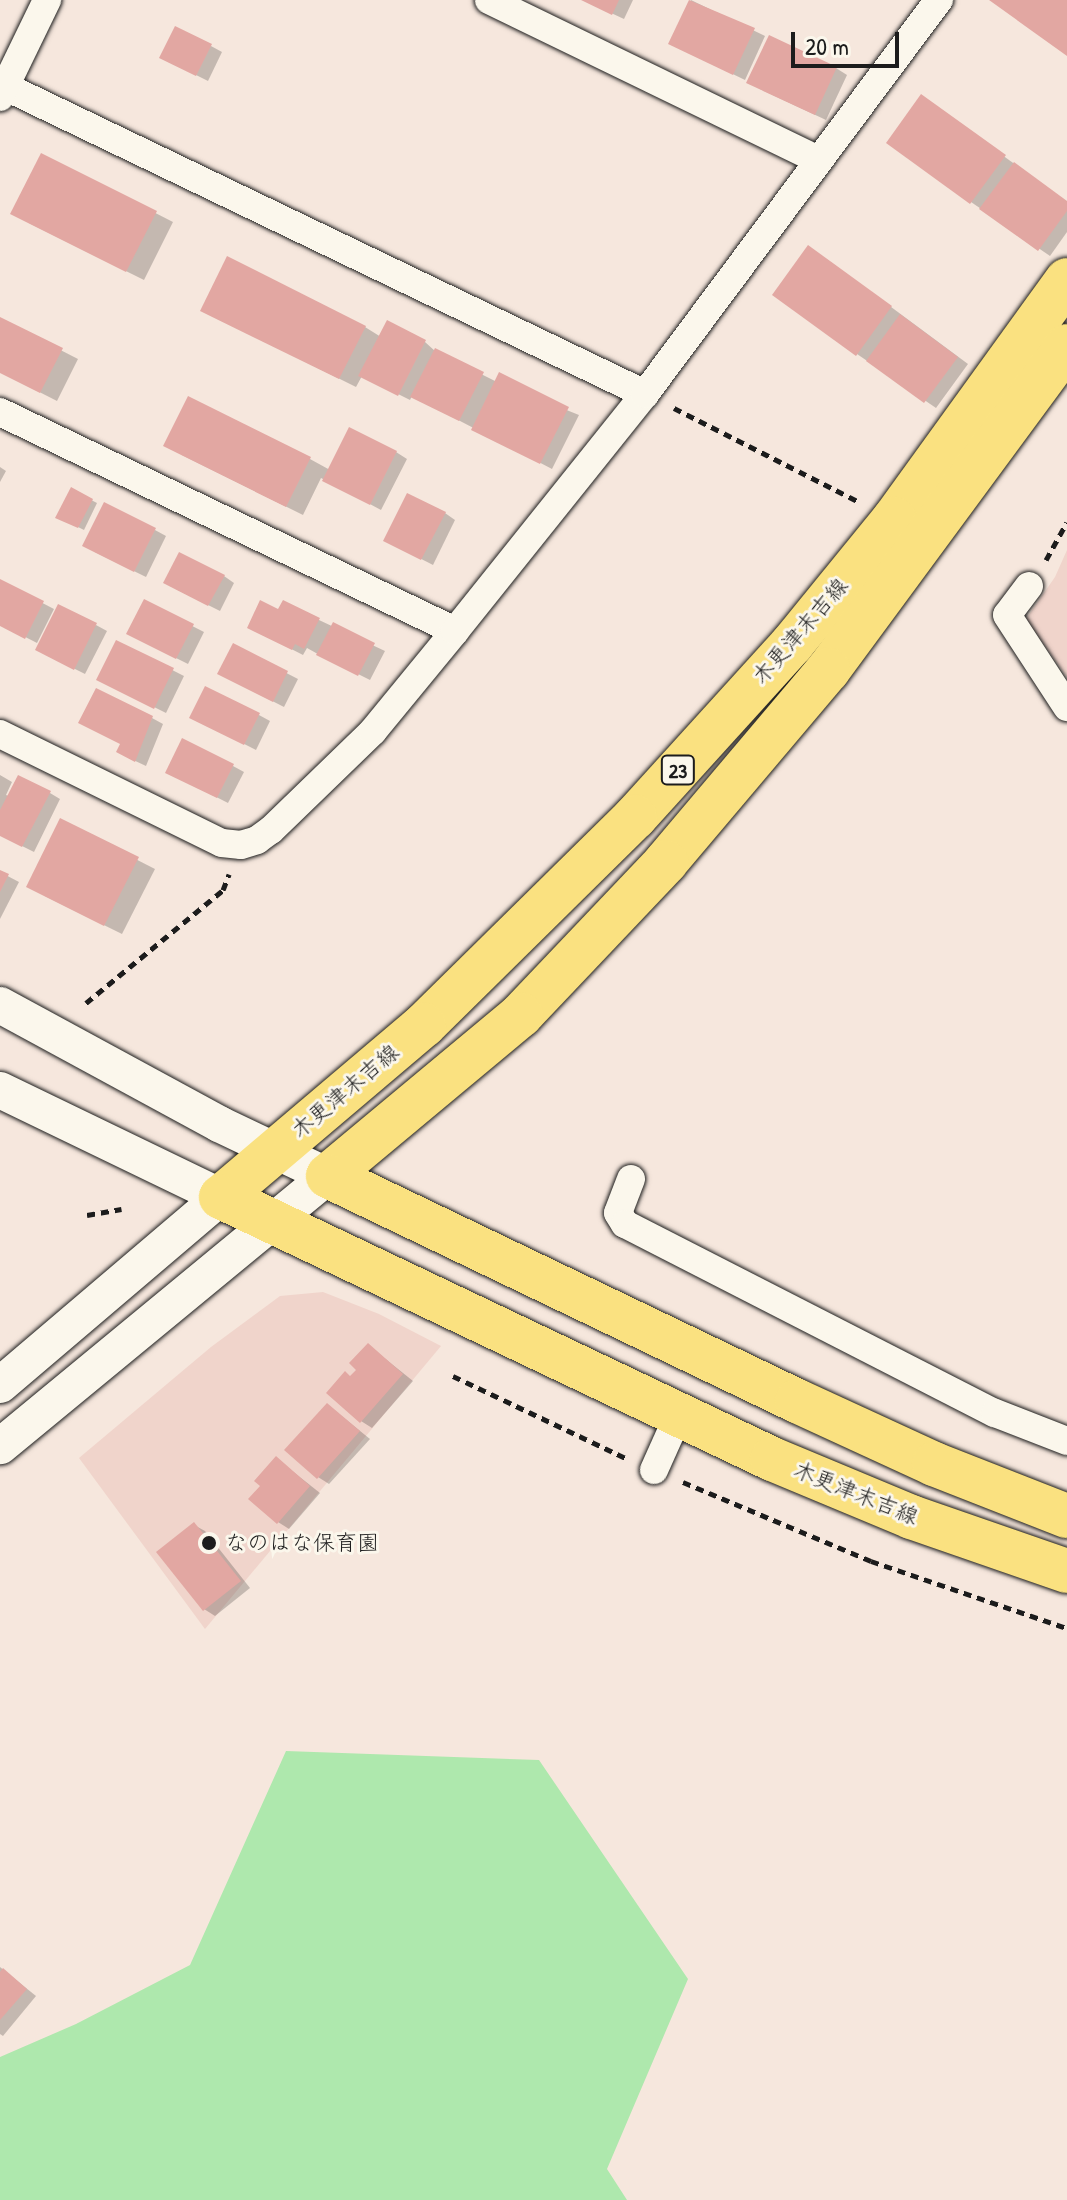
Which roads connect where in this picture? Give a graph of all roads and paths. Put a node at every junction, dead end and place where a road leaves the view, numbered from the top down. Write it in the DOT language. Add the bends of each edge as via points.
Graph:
graph roads {
  1 [pos="47,0"];
  2 [pos="489,0"];
  3 [pos="939,0"];
  4 [pos="2,89"];
  5 [pos="818,160"];
  6 [pos="1067,280"];
  7 [pos="1067,346"];
  8 [pos="645,394"];
  9 [pos="0,412"];
  10 [pos="894,519"];
  11 [pos="1067,522"];
  12 [pos="1029,586"];
  13 [pos="455,631"];
  14 [pos="1067,707"];
  15 [pos="0,734"];
  16 [pos="241,845"];
  17 [pos="86,1003"];
  18 [pos="0,1005"];
  19 [pos="0,1090"];
  20 [pos="274,1150"];
  21 [pos="328,1176"];
  22 [pos="631,1179"];
  23 [pos="221,1197"];
  24 [pos="121,1209"];
  25 [pos="87,1215"];
  26 [pos="273,1222"];
  27 [pos="453,1376"];
  28 [pos="0,1385"];
  29 [pos="679,1414"];
  30 [pos="1067,1441"];
  31 [pos="0,1446"];
  32 [pos="654,1470"];
  33 [pos="1067,1516"];
  34 [pos="1067,1571"];
  35 [pos="1067,1628"];
  1 -- 4 [label="street"];
  2 -- 5 [label="street"];
  3 -- 5 [label="street"];
  4 -- 8 [label="street"];
  5 -- 8 [label="street"];
  6 -- 10 [label="main road, 木更津末吉線 / 23"];
  7 -- 21 [label="main road, 木更津末吉線 / 23" via="828,670 666,862 521,1015"];
  8 -- 10 [label="path"];
  8 -- 13 [label="street"];
  9 -- 13 [label="street"];
  10 -- 20 [label="main road, 木更津末吉線 / 23" via="792,644 635,817 424,1025"];
  11 -- 12 [label="path"];
  12 -- 14 [label="street" via="1007,615"];
  13 -- 16 [label="street" via="373,731 271,830"];
  15 -- 16 [label="street" via="222,843"];
  16 -- 17 [label="path" via="223,890"];
  18 -- 20 [label="street"];
  19 -- 23 [label="street"];
  20 -- 21 [label="street"];
  20 -- 23 [label="main road, 木更津末吉線 / 23"];
  21 -- 26 [label="street"];
  21 -- 33 [label="main road" via="797,1401 934,1464"];
  22 -- 30 [label="street" via="618,1213 625,1224 995,1413"];
  23 -- 26 [label="main road, 木更津末吉線"];
  23 -- 28 [label="street"];
  24 -- 25 [label="path"];
  26 -- 29 [label="main road, 木更津末吉線"];
  26 -- 31 [label="street"];
  27 -- 32 [label="path"];
  29 -- 32 [label="street"];
  29 -- 34 [label="main road, 木更津末吉線" via="911,1517"];
  32 -- 35 [label="path" via="871,1561"];
}
